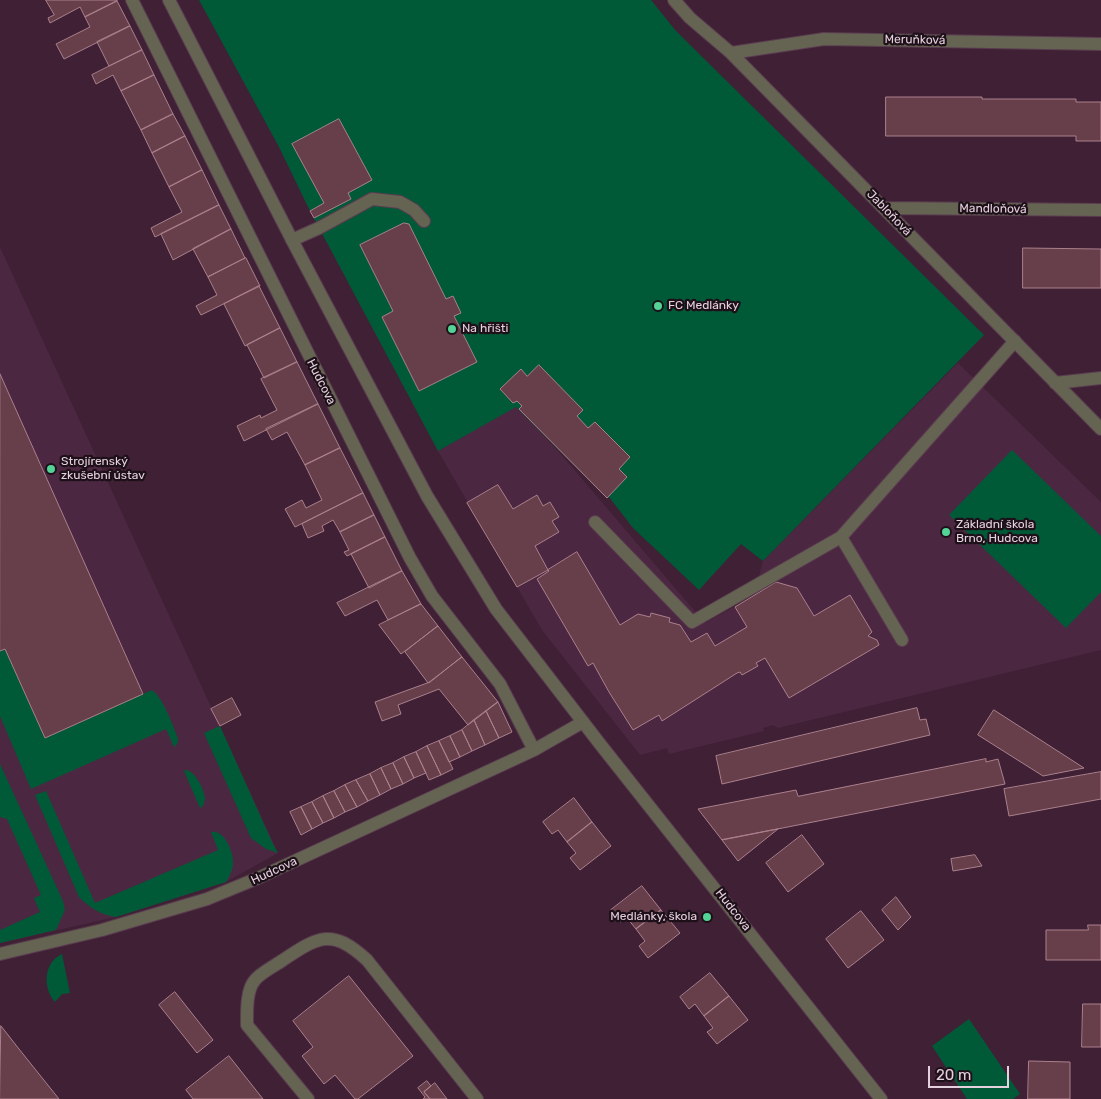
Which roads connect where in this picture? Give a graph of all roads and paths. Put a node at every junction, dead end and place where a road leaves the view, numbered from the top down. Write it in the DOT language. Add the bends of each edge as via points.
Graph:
graph roads {
  1 [pos="132,0"];
  2 [pos="169,0"];
  3 [pos="674,0"];
  4 [pos="1101,44"];
  5 [pos="731,53"];
  6 [pos="885,208"];
  7 [pos="1101,210"];
  8 [pos="424,221"];
  9 [pos="292,240"];
  10 [pos="1015,341"];
  11 [pos="1101,378"];
  12 [pos="1056,383"];
  13 [pos="1101,429"];
  14 [pos="595,522"];
  15 [pos="841,537"];
  16 [pos="902,640"];
  17 [pos="583,722"];
  18 [pos="534,750"];
  19 [pos="0,954"];
  20 [pos="308,1099"];
  21 [pos="477,1099"];
  22 [pos="881,1099"];
  1 -- 18 [label="street, Hudcova" via="410,558 432,596 500,684"];
  2 -- 9 [label="street, Hudcova"];
  3 -- 5 [label="street, Jabloňová"];
  4 -- 5 [label="street, Meruňková" via="824,39"];
  5 -- 6 [label="street, Jabloňová"];
  6 -- 7 [label="street, Mandloňová"];
  6 -- 10 [label="street, Jabloňová"];
  8 -- 9 [label="street" via="400,202 372,199"];
  9 -- 17 [label="street, Hudcova" via="423,487 496,610"];
  10 -- 12 [label="street, Jabloňová"];
  10 -- 15 [label="street"];
  11 -- 12 [label="street"];
  12 -- 13 [label="street, Jabloňová"];
  14 -- 15 [label="street" via="692,622"];
  15 -- 16 [label="street"];
  17 -- 18 [label="street, Hudcova"];
  17 -- 22 [label="street, Hudcova"];
  18 -- 19 [label="street, Hudcova" via="213,898 102,930"];
  20 -- 21 [label="street" via="248,1024 249,994 254,980 310,942 322,939 338,940 367,960"];
}
